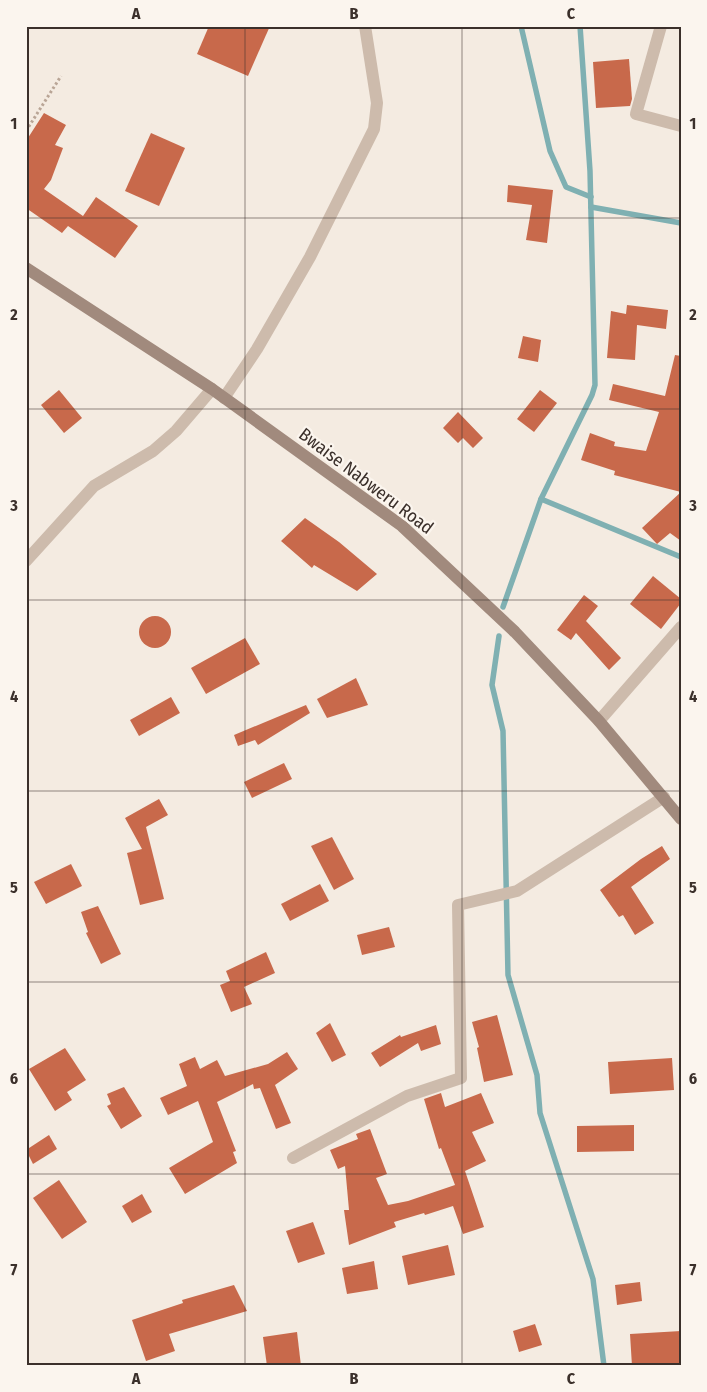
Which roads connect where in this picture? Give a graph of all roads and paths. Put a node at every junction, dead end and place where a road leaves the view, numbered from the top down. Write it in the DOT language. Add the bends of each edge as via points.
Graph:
graph roads {
  1 [pos="366,26"];
  2 [pos="661,26"];
  3 [pos="61,76"];
  4 [pos="681,126"];
  5 [pos="26,131"];
  6 [pos="26,268"];
  7 [pos="212,389"];
  8 [pos="224,398"];
  9 [pos="26,561"];
  10 [pos="681,627"];
  11 [pos="599,721"];
  12 [pos="664,797"];
  13 [pos="681,819"];
  14 [pos="293,1158"];
  1 -- 8 [label="street" via="377,103 374,128 310,257 257,349"];
  2 -- 4 [label="street" via="636,114"];
  3 -- 5 [label="path"];
  6 -- 7 [label="main road, Bwaise Nabweru Road"];
  7 -- 8 [label="main road, Bwaise Nabweru Road"];
  7 -- 9 [label="street" via="154,451 94,486"];
  8 -- 11 [label="main road, Bwaise Nabweru Road" via="402,526 515,632"];
  10 -- 11 [label="street"];
  11 -- 12 [label="main road, Bwaise Nabweru Road"];
  12 -- 13 [label="main road, Bwaise Nabweru Road"];
  12 -- 14 [label="street" via="517,892 458,905 461,1078 407,1096"];
}
